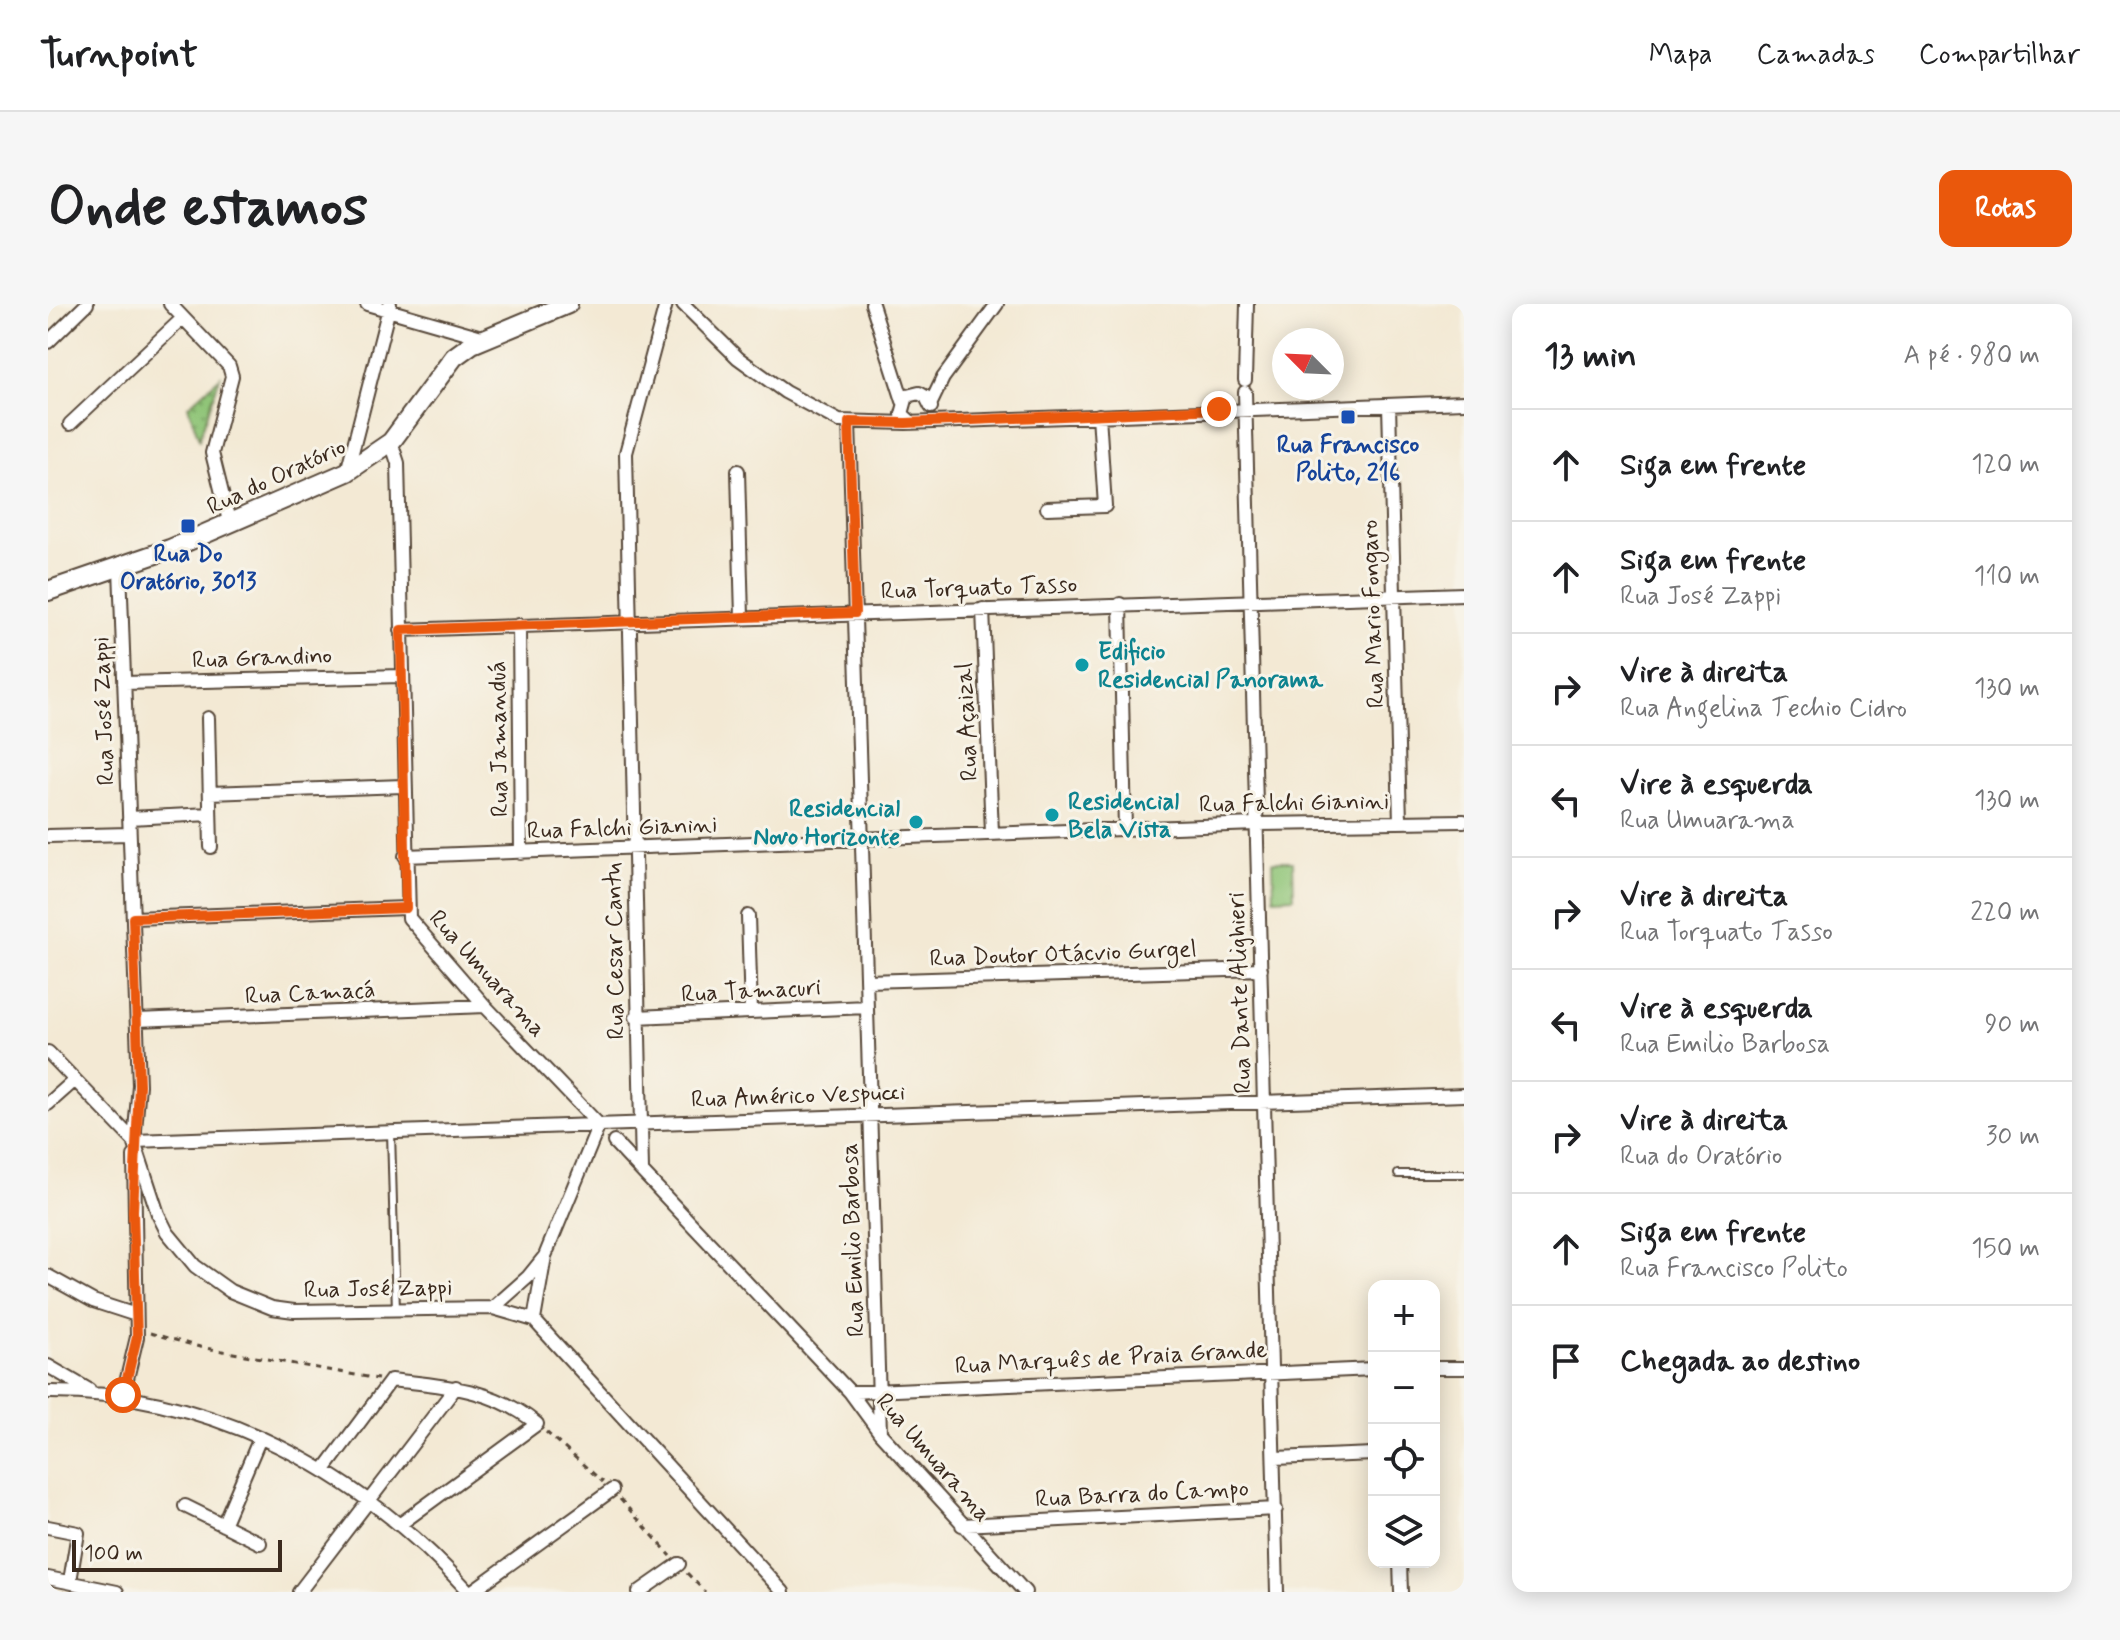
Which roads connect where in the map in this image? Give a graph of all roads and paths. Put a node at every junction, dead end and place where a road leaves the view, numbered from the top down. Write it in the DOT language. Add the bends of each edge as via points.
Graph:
graph roads {
  1 [pos="87,304"];
  2 [pos="170,304"];
  3 [pos="367,304"];
  4 [pos="568,304"];
  5 [pos="666,304"];
  6 [pos="683,304"];
  7 [pos="872,304"];
  8 [pos="997,304"];
  9 [pos="1247,304"];
  10 [pos="389,307"];
  11 [pos="183,318"];
  12 [pos="485,338"];
  13 [pos="48,342"];
  14 [pos="943,378"];
  15 [pos="911,396"];
  16 [pos="1464,402"];
  17 [pos="931,403"];
  18 [pos="1389,405"];
  19 [pos="1246,408"];
  20 [pos="1099,415"];
  21 [pos="849,422"];
  22 [pos="916,422"];
  23 [pos="70,424"];
  24 [pos="391,442"];
  25 [pos="738,471"];
  26 [pos="347,472"];
  27 [pos="1047,508"];
  28 [pos="230,525"];
  29 [pos="120,568"];
  30 [pos="48,591"];
  31 [pos="1464,594"];
  32 [pos="1393,596"];
  33 [pos="1251,600"];
  34 [pos="1120,604"];
  35 [pos="983,609"];
  36 [pos="855,613"];
  37 [pos="742,617"];
  38 [pos="630,621"];
  39 [pos="519,625"];
  40 [pos="401,630"];
  41 [pos="401,676"];
  42 [pos="124,683"];
  43 [pos="208,718"];
  44 [pos="403,786"];
  45 [pos="210,793"];
  46 [pos="210,814"];
  47 [pos="129,818"];
  48 [pos="1464,821"];
  49 [pos="1400,822"];
  50 [pos="1256,824"];
  51 [pos="1125,829"];
  52 [pos="992,833"];
  53 [pos="129,834"];
  54 [pos="48,836"];
  55 [pos="863,839"];
  56 [pos="211,847"];
  57 [pos="634,850"];
  58 [pos="521,853"];
  59 [pos="405,856"];
  60 [pos="406,908"];
  61 [pos="748,916"];
  62 [pos="133,918"];
  63 [pos="1261,969"];
  64 [pos="867,981"];
  65 [pos="485,1006"];
  66 [pos="867,1007"];
  67 [pos="751,1012"];
  68 [pos="636,1017"];
  69 [pos="137,1020"];
  70 [pos="48,1052"];
  71 [pos="75,1080"];
  72 [pos="1464,1095"];
  73 [pos="1265,1100"];
  74 [pos="48,1104"];
  75 [pos="871,1115"];
  76 [pos="641,1122"];
  77 [pos="599,1125"];
  78 [pos="391,1132"];
  79 [pos="134,1141"];
  80 [pos="614,1142"];
  81 [pos="642,1170"];
  82 [pos="1398,1174"];
  83 [pos="1464,1174"];
  84 [pos="545,1256"];
  85 [pos="48,1276"];
  86 [pos="493,1308"];
  87 [pos="396,1311"];
  88 [pos="136,1315"];
  89 [pos="534,1320"];
  90 [pos="48,1366"];
  91 [pos="1440,1368"];
  92 [pos="1464,1368"];
  93 [pos="1368,1369"];
  94 [pos="1274,1371"];
  95 [pos="391,1380"];
  96 [pos="456,1387"];
  97 [pos="878,1391"];
  98 [pos="48,1392"];
  99 [pos="92,1392"];
  100 [pos="850,1392"];
  101 [pos="123,1395"];
  102 [pos="537,1424"];
  103 [pos="880,1433"];
  104 [pos="260,1438"];
  105 [pos="1368,1454"];
  106 [pos="1275,1458"];
  107 [pos="324,1470"];
  108 [pos="612,1490"];
  109 [pos="368,1500"];
  110 [pos="185,1506"];
  111 [pos="1276,1509"];
  112 [pos="223,1525"];
  113 [pos="399,1525"];
  114 [pos="962,1525"];
  115 [pos="48,1527"];
  116 [pos="260,1543"];
  117 [pos="679,1564"];
  118 [pos="1400,1568"];
  119 [pos="48,1578"];
  120 [pos="70,1581"];
  121 [pos="117,1592"];
  122 [pos="299,1592"];
  123 [pos="470,1592"];
  124 [pos="639,1592"];
  125 [pos="705,1592"];
  126 [pos="783,1592"];
  127 [pos="1025,1592"];
  128 [pos="1277,1592"];
  129 [pos="1401,1592"];
  1 -- 13 [label="street"];
  2 -- 11 [label="street"];
  3 -- 10 [label="street"];
  4 -- 12 [label="street, Rua do Oratório"];
  5 -- 38 [label="street, Rua Cesar Cantu" via="626,447"];
  6 -- 21 [label="street" via="738,358 785,392"];
  7 -- 15 [label="street" via="895,375"];
  8 -- 14 [label="street"];
  9 -- 19 [label="street, Rua Dante Alighieri"];
  10 -- 12 [label="street"];
  10 -- 26 [label="street"];
  11 -- 23 [label="street"];
  11 -- 28 [label="street" via="229,366 232,376 212,453"];
  12 -- 24 [label="street, Rua do Oratório" via="454,357"];
  14 -- 15 [label="street"];
  14 -- 17 [label="street"];
  15 -- 17 [label="street"];
  15 -- 22 [label="street" via="902,414"];
  16 -- 18 [label="street"];
  17 -- 22 [label="street" via="931,411"];
  18 -- 19 [label="street"];
  18 -- 32 [label="street, Rua Mario Fongaro"];
  19 -- 20 [label="street"];
  19 -- 33 [label="street, Rua Dante Alighieri"];
  20 -- 22 [label="street"];
  20 -- 27 [label="street" via="1105,506"];
  21 -- 22 [label="street"];
  21 -- 36 [label="street, Rua Emilio Barbosa"];
  24 -- 26 [label="street, Rua do Oratório"];
  24 -- 40 [label="street, Rua Umuarama" via="398,463"];
  25 -- 37 [label="street"];
  26 -- 28 [label="street, Rua do Oratório"];
  28 -- 29 [label="street, Rua do Oratório"];
  29 -- 30 [label="street, Rua do Oratório"];
  29 -- 42 [label="street, Rua José Zappi"];
  31 -- 32 [label="street, Rua Torquato Tasso"];
  32 -- 33 [label="street, Rua Torquato Tasso"];
  32 -- 49 [label="street, Rua Mario Fongaro"];
  33 -- 34 [label="street, Rua Torquato Tasso"];
  33 -- 50 [label="street, Rua Dante Alighieri"];
  34 -- 35 [label="street, Rua Torquato Tasso"];
  34 -- 51 [label="street"];
  35 -- 36 [label="street, Rua Torquato Tasso"];
  35 -- 52 [label="street, Rua Açaizal"];
  36 -- 37 [label="street, Rua Torquato Tasso"];
  36 -- 55 [label="street, Rua Emilio Barbosa"];
  37 -- 38 [label="street, Rua Torquato Tasso"];
  38 -- 39 [label="street, Rua Torquato Tasso"];
  38 -- 57 [label="street, Rua Cesar Cantu"];
  39 -- 40 [label="street, Rua Torquato Tasso"];
  39 -- 58 [label="street, Rua Jamanduá"];
  40 -- 41 [label="street, Rua Umuarama"];
  41 -- 42 [label="street, Rua Grandino"];
  41 -- 44 [label="street, Rua Umuarama"];
  42 -- 47 [label="street, Rua José Zappi"];
  43 -- 45 [label="street"];
  44 -- 45 [label="street"];
  44 -- 59 [label="street, Rua Umuarama"];
  45 -- 46 [label="street"];
  46 -- 47 [label="street"];
  46 -- 56 [label="street"];
  47 -- 53 [label="street, Rua José Zappi"];
  48 -- 49 [label="street, Rua Falchi Gianini"];
  49 -- 50 [label="street, Rua Falchi Gianini"];
  50 -- 51 [label="street, Rua Falchi Gianini"];
  50 -- 63 [label="street, Rua Dante Alighieri"];
  51 -- 52 [label="street, Rua Falchi Gianini"];
  52 -- 55 [label="street, Rua Falchi Gianini"];
  53 -- 54 [label="street"];
  53 -- 62 [label="street, Rua José Zappi"];
  55 -- 57 [label="street, Rua Falchi Gianini"];
  55 -- 64 [label="street, Rua Emilio Barbosa"];
  57 -- 58 [label="street, Rua Falchi Gianini"];
  57 -- 68 [label="street, Rua Cesar Cantu"];
  58 -- 59 [label="street, Rua Falchi Gianini"];
  59 -- 60 [label="street, Rua Umuarama"];
  60 -- 62 [label="street"];
  60 -- 65 [label="street, Rua Umuarama" via="414,928"];
  61 -- 67 [label="street"];
  62 -- 69 [label="street, Rua José Zappi"];
  63 -- 64 [label="street, Rua Doutor Otácvio Gurgel"];
  63 -- 73 [label="street, Rua Dante Alighieri"];
  64 -- 66 [label="street, Rua Emilio Barbosa"];
  65 -- 69 [label="street, Rua Camacá"];
  65 -- 77 [label="street, Rua Umuarama"];
  66 -- 67 [label="street, Rua Tamacuri"];
  66 -- 75 [label="street, Rua Emilio Barbosa"];
  67 -- 68 [label="street, Rua Tamacuri"];
  68 -- 76 [label="street, Rua Cesar Cantu"];
  69 -- 79 [label="street, Rua José Zappi"];
  70 -- 71 [label="street"];
  71 -- 74 [label="street"];
  71 -- 79 [label="street"];
  72 -- 73 [label="street, Rua Américo Vespucci"];
  73 -- 75 [label="street, Rua Américo Vespucci"];
  73 -- 94 [label="street, Rua Dante Alighieri"];
  75 -- 76 [label="street, Rua Américo Vespucci"];
  75 -- 97 [label="street, Rua Emilio Barbosa"];
  76 -- 77 [label="street, Rua Américo Vespucci"];
  76 -- 81 [label="street, Rua Cesar Cantu"];
  77 -- 78 [label="street, Rua Américo Vespucci"];
  77 -- 84 [label="street"];
  78 -- 79 [label="street, Rua Américo Vespucci"];
  78 -- 87 [label="lane"];
  79 -- 87 [label="street, Rua José Zappi" via="167,1232 211,1279 272,1308"];
  79 -- 88 [label="street"];
  80 -- 81 [label="street, Rua Umuarama"];
  81 -- 100 [label="street, Rua Umuarama"];
  82 -- 83 [label="lane"];
  84 -- 86 [label="street"];
  84 -- 89 [label="street"];
  85 -- 88 [label="street" via="93,1301"];
  86 -- 87 [label="street, Rua José Zappi"];
  86 -- 89 [label="street, Rua José Zappi"];
  88 -- 95 [label="path" via="147,1332 200,1347"];
  88 -- 101 [label="street" via="137,1337"];
  89 -- 126 [label="street"];
  90 -- 99 [label="street"];
  91 -- 92 [label="street"];
  93 -- 94 [label="street, Rua Marquês de Praia Grande"];
  94 -- 97 [label="street, Rua Marquês de Praia Grande"];
  94 -- 106 [label="street, Rua Dante Alighieri"];
  95 -- 96 [label="street"];
  95 -- 107 [label="street"];
  96 -- 102 [label="street" via="499,1399"];
  96 -- 109 [label="street"];
  97 -- 100 [label="street, Rua Marquês de Praia Grande"];
  97 -- 103 [label="street, Rua Emilio Barbosa"];
  98 -- 99 [label="street"];
  99 -- 101 [label="street"];
  100 -- 103 [label="street, Rua Umuarama"];
  101 -- 104 [label="street" via="213,1418"];
  102 -- 108 [label="path"];
  102 -- 113 [label="street"];
  103 -- 114 [label="street, Rua Umuarama"];
  104 -- 107 [label="street"];
  104 -- 112 [label="street"];
  105 -- 106 [label="street"];
  106 -- 111 [label="street, Rua Dante Alighieri"];
  107 -- 109 [label="street"];
  108 -- 117 [label="path"];
  108 -- 123 [label="street"];
  109 -- 113 [label="street"];
  109 -- 122 [label="street"];
  110 -- 112 [label="street"];
  111 -- 114 [label="street, Rua Barra do Campo"];
  111 -- 128 [label="street, Rua Dante Alighieri"];
  112 -- 116 [label="street"];
  113 -- 123 [label="street"];
  114 -- 127 [label="street, Rua Umuarama"];
  115 -- 120 [label="street" via="78,1533"];
  117 -- 124 [label="street"];
  117 -- 125 [label="path"];
  118 -- 129 [label="street"];
  119 -- 120 [label="street"];
  120 -- 121 [label="street"];
}
